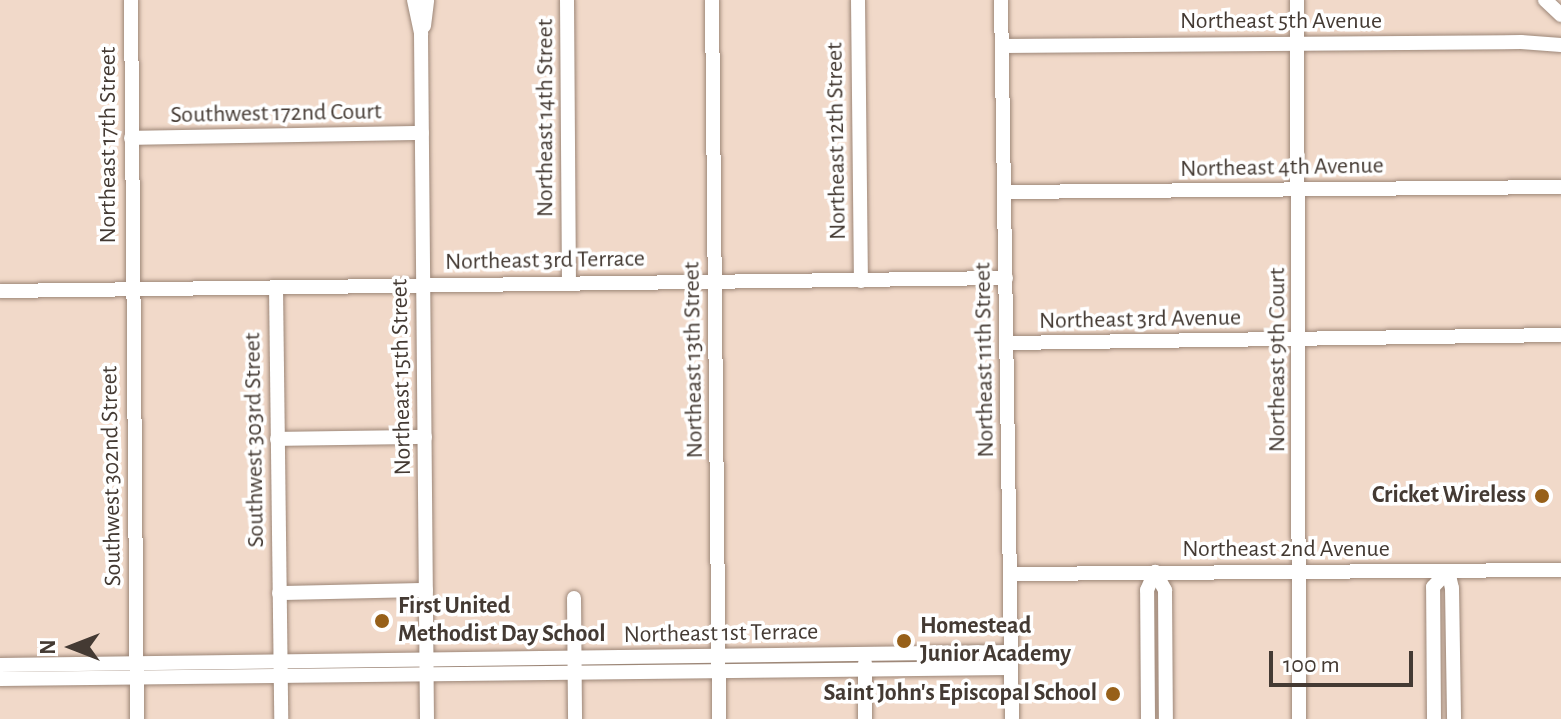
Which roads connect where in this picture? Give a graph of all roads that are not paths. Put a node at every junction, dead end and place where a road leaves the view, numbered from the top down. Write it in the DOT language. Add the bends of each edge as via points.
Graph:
graph roads {
  1 [pos="131,0"];
  2 [pos="414,0"];
  3 [pos="427,0"];
  4 [pos="567,0"];
  5 [pos="712,0"];
  6 [pos="858,0"];
  7 [pos="1001,0"];
  8 [pos="1297,0"];
  9 [pos="1545,0"];
  10 [pos="1561,15"];
  11 [pos="421,34"];
  12 [pos="1296,45"];
  13 [pos="1561,45"];
  14 [pos="1002,46"];
  15 [pos="422,133"];
  16 [pos="131,138"];
  17 [pos="1561,187"];
  18 [pos="1297,190"];
  19 [pos="1004,192"];
  20 [pos="1006,278"];
  21 [pos="715,281"];
  22 [pos="861,281"];
  23 [pos="569,283"];
  24 [pos="423,285"];
  25 [pos="276,287"];
  26 [pos="131,289"];
  27 [pos="0,291"];
  28 [pos="1561,335"];
  29 [pos="1300,340"];
  30 [pos="1007,343"];
  31 [pos="425,437"];
  32 [pos="277,439"];
  33 [pos="1561,570"];
  34 [pos="1301,571"];
  35 [pos="1448,571"];
  36 [pos="1155,572"];
  37 [pos="1010,574"];
  38 [pos="426,590"];
  39 [pos="279,593"];
  40 [pos="574,598"];
  41 [pos="1011,652"];
  42 [pos="865,654"];
  43 [pos="574,657"];
  44 [pos="427,658"];
  45 [pos="280,659"];
  46 [pos="719,664"];
  47 [pos="0,665"];
  48 [pos="1011,668"];
  49 [pos="136,670"];
  50 [pos="865,670"];
  51 [pos="575,673"];
  52 [pos="427,674"];
  53 [pos="280,675"];
  54 [pos="1434,678"];
  55 [pos="1453,678"];
  56 [pos="0,679"];
  57 [pos="137,719"];
  58 [pos="281,719"];
  59 [pos="427,719"];
  60 [pos="575,719"];
  61 [pos="719,719"];
  62 [pos="865,719"];
  63 [pos="1012,719"];
  64 [pos="1148,719"];
  65 [pos="1166,719"];
  66 [pos="1299,719"];
  67 [pos="1434,719"];
  68 [pos="1454,719"];
  1 -- 16 [label="street, Northeast 17th Street"];
  2 -- 11 [label="street, Northeast 15th Street"];
  3 -- 11 [label="street, Northeast 15th Street"];
  4 -- 23 [label="street, Northeast 14th Street"];
  5 -- 21 [label="street, Northeast 13th Street"];
  6 -- 22 [label="street, Northeast 12th Street"];
  7 -- 14 [label="street, Northeast 11th Street"];
  8 -- 12 [label="street, Northeast 9th Court"];
  9 -- 10 [label="street"];
  11 -- 15 [label="street, Northeast 15th Street"];
  12 -- 13 [label="street, Northeast 5th Avenue"];
  12 -- 14 [label="street, Northeast 5th Avenue"];
  12 -- 18 [label="street, Northeast 9th Court"];
  14 -- 19 [label="street, Northeast 11th Street"];
  15 -- 16 [label="street, Southwest 172nd Court"];
  15 -- 24 [label="street, Northeast 15th Street"];
  16 -- 26 [label="street, Northeast 17th Street"];
  17 -- 18 [label="street, Northeast 4th Avenue"];
  18 -- 19 [label="street, Northeast 4th Avenue"];
  18 -- 29 [label="street, Northeast 9th Court"];
  19 -- 20 [label="street, Northeast 11th Street"];
  20 -- 22 [label="street"];
  20 -- 30 [label="street, Northeast 11th Street"];
  21 -- 22 [label="street"];
  21 -- 23 [label="street, Northeast 3rd Terrace"];
  21 -- 46 [label="street, Northeast 13th Street"];
  23 -- 24 [label="street, Northeast 3rd Terrace"];
  24 -- 25 [label="street, Northeast 3rd Terrace"];
  24 -- 31 [label="street, Northeast 15th Street"];
  25 -- 26 [label="street, Northeast 3rd Terrace"];
  25 -- 32 [label="street, Southwest 303rd Street"];
  26 -- 27 [label="street"];
  26 -- 49 [label="street, Southwest 302nd Street"];
  28 -- 29 [label="street, Northeast 3rd Avenue"];
  29 -- 30 [label="street, Northeast 3rd Avenue"];
  29 -- 34 [label="street, Northeast 9th Court"];
  30 -- 37 [label="street, Northeast 11th Street"];
  31 -- 32 [label="street"];
  31 -- 38 [label="street, Northeast 15th Street"];
  32 -- 39 [label="street, Southwest 303rd Street"];
  33 -- 35 [label="street, Northeast 2nd Avenue"];
  34 -- 35 [label="street, Northeast 2nd Avenue"];
  34 -- 36 [label="street, Northeast 2nd Avenue"];
  34 -- 66 [label="street, Northeast 9th Court"];
  35 -- 54 [label="street" via="1433,587"];
  35 -- 55 [label="street"];
  36 -- 37 [label="street, Northeast 2nd Avenue"];
  36 -- 64 [label="street" via="1147,590"];
  36 -- 65 [label="street" via="1165,590"];
  37 -- 41 [label="street, Northeast 11th Street"];
  38 -- 39 [label="street"];
  38 -- 44 [label="street, Northeast 15th Street"];
  39 -- 45 [label="street, Southwest 303rd Street"];
  40 -- 43 [label="street"];
  41 -- 42 [label="street, Northeast 1st Terrace"];
  41 -- 48 [label="street, Northeast 11th Street"];
  42 -- 46 [label="street, Northeast 1st Terrace"];
  42 -- 50 [label="street"];
  43 -- 44 [label="street, Northeast 1st Terrace"];
  43 -- 46 [label="street, Northeast 1st Terrace"];
  43 -- 51 [label="street"];
  44 -- 45 [label="street, Northeast 1st Terrace"];
  44 -- 52 [label="street, Northeast 15th Street"];
  45 -- 49 [label="street, Northeast 1st Terrace"];
  45 -- 53 [label="street, Southwest 303rd Street"];
  46 -- 50 [label="street, Northeast 1st Terrace"];
  46 -- 51 [label="street, Northeast 1st Terrace"];
  46 -- 61 [label="street, Northeast 13th Street"];
  47 -- 49 [label="street, Northeast 1st Terrace"];
  48 -- 50 [label="street, Northeast 1st Terrace"];
  48 -- 63 [label="street, Northeast 11th Street"];
  49 -- 53 [label="street, Northeast 1st Terrace"];
  49 -- 56 [label="street, Northeast 1st Terrace"];
  49 -- 57 [label="street"];
  50 -- 62 [label="street"];
  51 -- 52 [label="street, Northeast 1st Terrace"];
  51 -- 60 [label="street"];
  52 -- 53 [label="street, Northeast 1st Terrace"];
  52 -- 59 [label="street, Northeast 15th Street"];
  53 -- 58 [label="street, Southwest 303rd Street"];
  54 -- 55 [label="street"];
  54 -- 67 [label="street"];
  55 -- 68 [label="street"];
}
